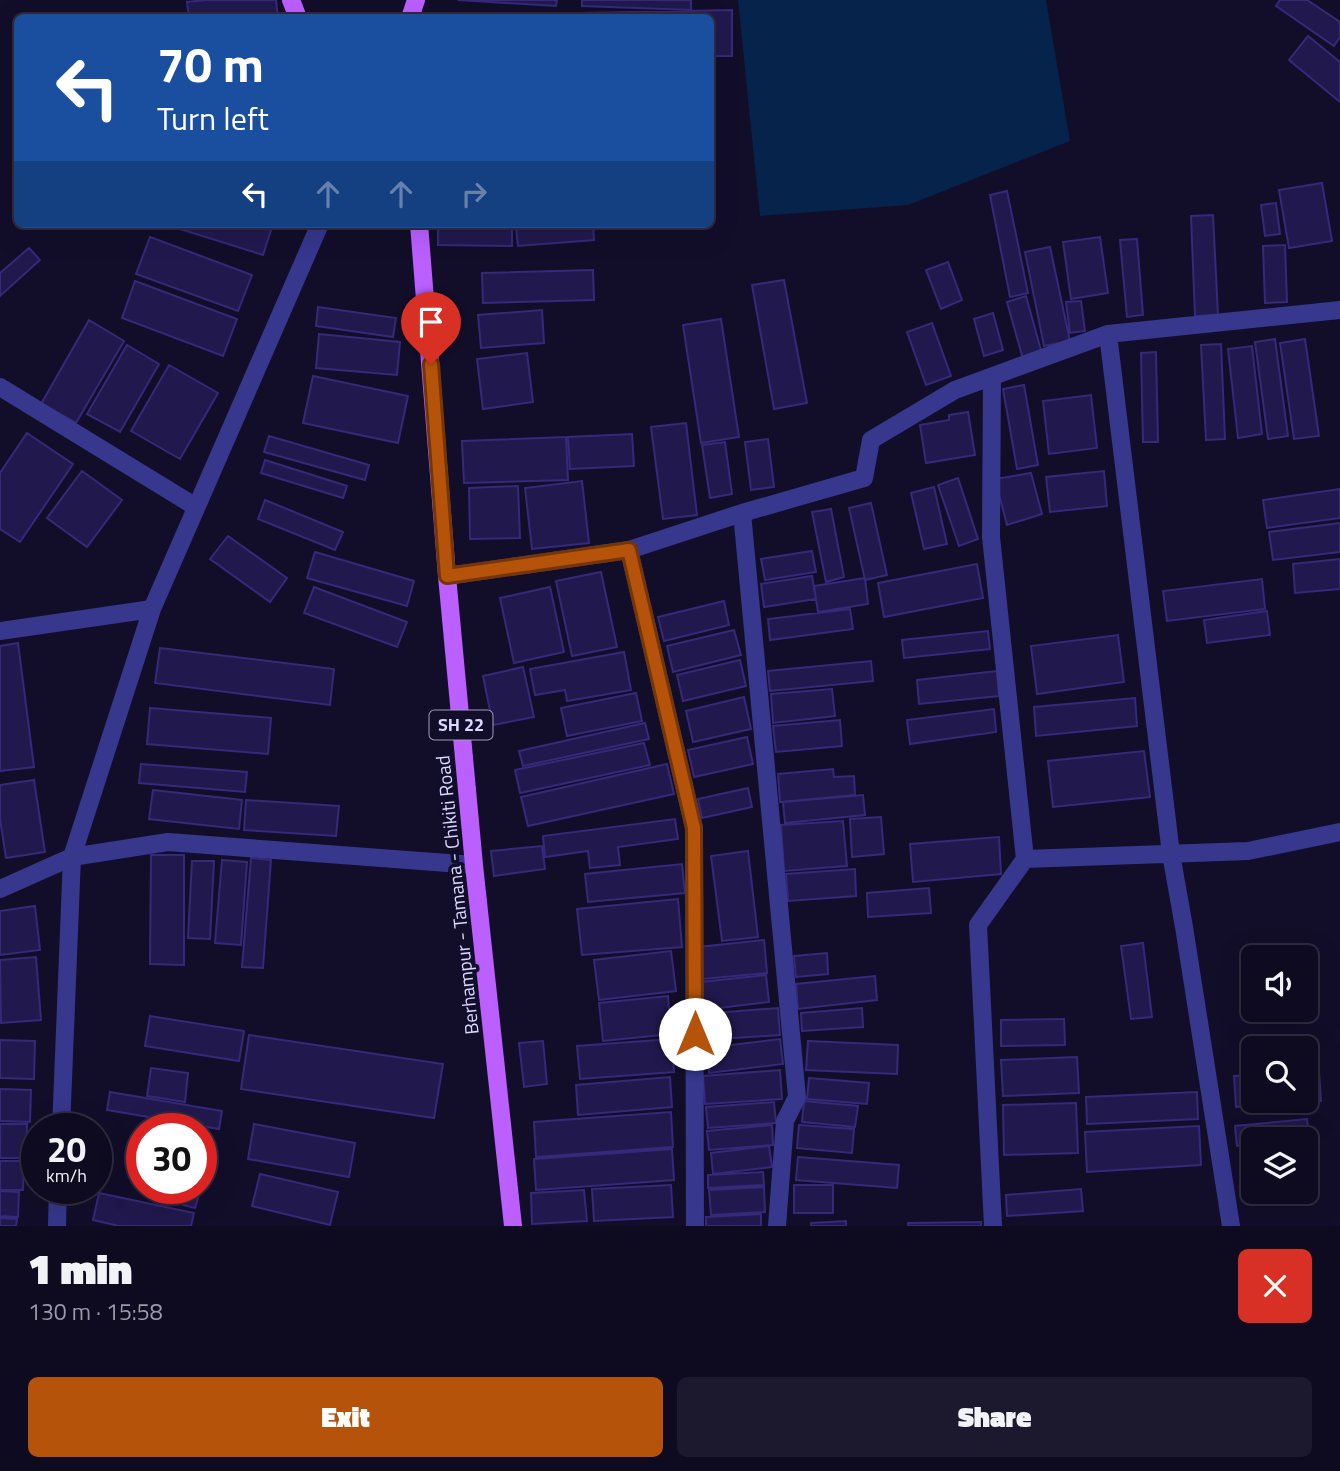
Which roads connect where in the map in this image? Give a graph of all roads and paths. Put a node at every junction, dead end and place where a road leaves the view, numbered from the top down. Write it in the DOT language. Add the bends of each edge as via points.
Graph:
graph roads {
  1 [pos="318,228"];
  2 [pos="419,228"];
  3 [pos="1340,310"];
  4 [pos="1108,334"];
  5 [pos="992,377"];
  6 [pos="0,387"];
  7 [pos="197,507"];
  8 [pos="742,513"];
  9 [pos="629,550"];
  10 [pos="447,576"];
  11 [pos="152,609"];
  12 [pos="0,631"];
  13 [pos="1340,832"];
  14 [pos="1171,854"];
  15 [pos="72,857"];
  16 [pos="1025,859"];
  17 [pos="474,865"];
  18 [pos="0,889"];
  19 [pos="62,1113"];
  20 [pos="58,1204"];
  21 [pos="57,1226"];
  22 [pos="513,1226"];
  23 [pos="695,1226"];
  24 [pos="777,1226"];
  25 [pos="993,1226"];
  26 [pos="1231,1226"];
  1 -- 7 [label="street"];
  2 -- 10 [label="main road, Berhampur - Tamana - Chikiti Road / SH 22"];
  3 -- 4 [label="street"];
  4 -- 5 [label="street"];
  4 -- 14 [label="street"];
  5 -- 8 [label="street" via="955,390 872,440 864,478"];
  5 -- 16 [label="street" via="991,537"];
  6 -- 7 [label="street"];
  7 -- 11 [label="street"];
  8 -- 9 [label="street"];
  8 -- 24 [label="street" via="797,1097 785,1121"];
  9 -- 10 [label="street"];
  9 -- 23 [label="street" via="694,828"];
  10 -- 17 [label="main road, Berhampur - Tamana - Chikiti Road / SH 22"];
  11 -- 12 [label="street"];
  11 -- 15 [label="street"];
  13 -- 14 [label="street" via="1248,851"];
  14 -- 16 [label="street"];
  14 -- 26 [label="street"];
  15 -- 17 [label="street" via="168,842"];
  15 -- 18 [label="street"];
  15 -- 19 [label="street"];
  16 -- 25 [label="street" via="978,925"];
  17 -- 22 [label="main road, Berhampur - Tamana - Chikiti Road / SH 22"];
  20 -- 21 [label="street"];
}
